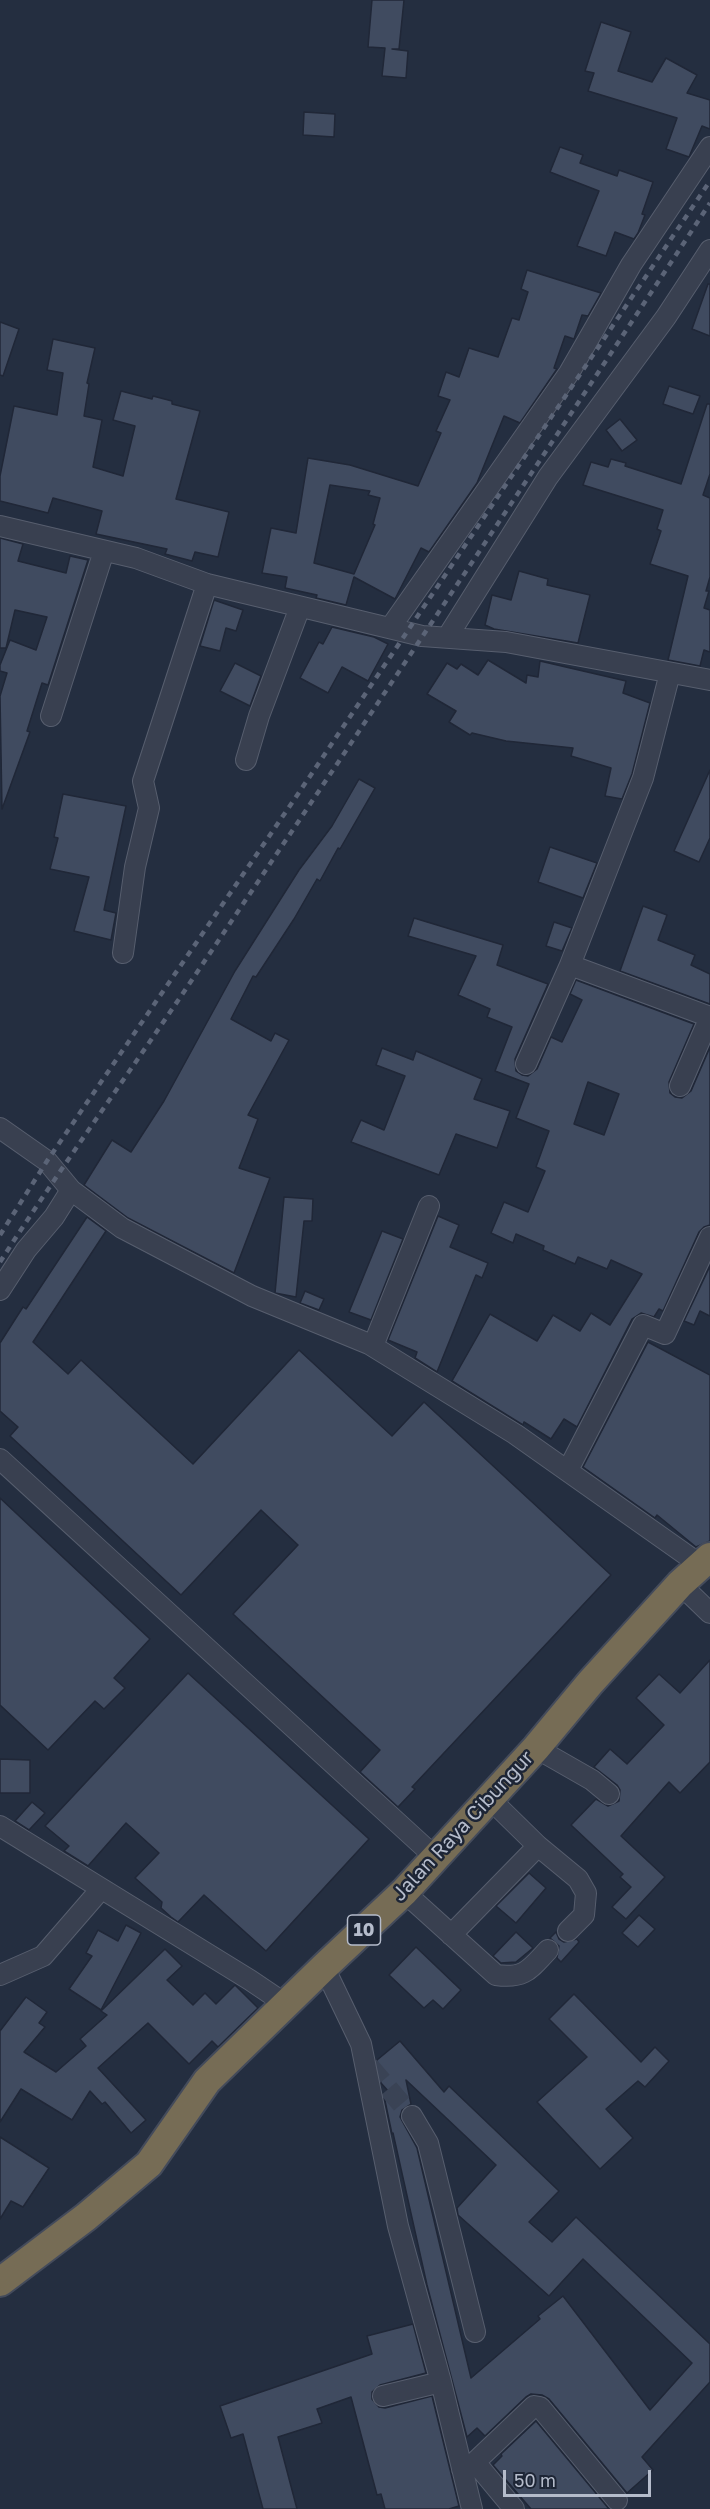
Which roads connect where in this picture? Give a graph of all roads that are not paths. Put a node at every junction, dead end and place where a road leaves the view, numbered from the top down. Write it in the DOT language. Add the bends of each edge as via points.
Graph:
graph roads {
  1 [pos="710,147"];
  2 [pos="710,250"];
  3 [pos="0,526"];
  4 [pos="105,551"];
  5 [pos="207,584"];
  6 [pos="300,607"];
  7 [pos="390,628"];
  8 [pos="448,636"];
  9 [pos="670,673"];
  10 [pos="710,680"];
  11 [pos="51,716"];
  12 [pos="246,760"];
  13 [pos="123,953"];
  14 [pos="570,965"];
  15 [pos="526,1064"];
  16 [pos="680,1086"];
  17 [pos="0,1128"];
  18 [pos="70,1190"];
  19 [pos="429,1206"];
  20 [pos="710,1237"];
  21 [pos="0,1290"];
  22 [pos="373,1346"];
  23 [pos="0,1460"];
  24 [pos="568,1470"];
  25 [pos="706,1561"];
  26 [pos="680,1584"];
  27 [pos="710,1613"];
  28 [pos="536,1748"];
  29 [pos="609,1794"];
  30 [pos="489,1797"];
  31 [pos="0,1826"];
  32 [pos="538,1846"];
  33 [pos="434,1857"];
  34 [pos="101,1889"];
  35 [pos="404,1892"];
  36 [pos="568,1931"];
  37 [pos="451,1935"];
  38 [pos="548,1950"];
  39 [pos="324,1966"];
  40 [pos="0,1975"];
  41 [pos="287,2005"];
  42 [pos="412,2116"];
  43 [pos="0,2282"];
  44 [pos="475,2332"];
  45 [pos="441,2382"];
  46 [pos="383,2396"];
  47 [pos="469,2465"];
  48 [pos="617,2500"];
  49 [pos="472,2509"];
  50 [pos="514,2509"];
  1 -- 7 [label="street" via="631,266 568,373"];
  2 -- 8 [label="street" via="666,317 548,477"];
  3 -- 4 [label="street"];
  4 -- 5 [label="street"];
  4 -- 11 [label="street"];
  5 -- 6 [label="street"];
  5 -- 13 [label="street" via="143,781 149,808 135,867"];
  6 -- 7 [label="street"];
  6 -- 12 [label="street"];
  7 -- 8 [label="street" via="422,636"];
  8 -- 9 [label="street" via="506,642"];
  9 -- 10 [label="street"];
  9 -- 14 [label="street" via="643,778"];
  14 -- 15 [label="street"];
  14 -- 16 [label="street" via="710,1017"];
  17 -- 18 [label="street" via="47,1161"];
  18 -- 21 [label="street"];
  18 -- 22 [label="street" via="122,1228 252,1296"];
  19 -- 22 [label="street"];
  20 -- 24 [label="street" via="665,1335 643,1325"];
  22 -- 24 [label="street"];
  23 -- 33 [label="street"];
  24 -- 25 [label="street"];
  25 -- 26 [label="highway, Jalan Raya Cibungur / 10"];
  26 -- 27 [label="street"];
  26 -- 28 [label="highway, Jalan Raya Cibungur / 10"];
  28 -- 29 [label="street"];
  28 -- 30 [label="highway, Jalan Raya Cibungur / 10"];
  30 -- 32 [label="street"];
  30 -- 33 [label="highway, Jalan Raya Cibungur / 10"];
  31 -- 34 [label="street"];
  32 -- 36 [label="street" via="584,1887 584,1916"];
  32 -- 37 [label="street"];
  33 -- 35 [label="highway, Jalan Raya Cibungur / 10"];
  34 -- 40 [label="street" via="43,1956"];
  34 -- 41 [label="street"];
  35 -- 37 [label="street"];
  35 -- 39 [label="highway, Jalan Raya Cibungur / 10"];
  37 -- 38 [label="street" via="496,1976 526,1973"];
  39 -- 41 [label="highway, Jalan Raya Cibungur / 10"];
  39 -- 45 [label="street" via="367,2062 398,2226"];
  41 -- 43 [label="highway, Jalan Raya Cibungur / 10" via="207,2080 149,2164"];
  42 -- 44 [label="street" via="428,2143"];
  45 -- 46 [label="street"];
  45 -- 47 [label="street"];
  47 -- 48 [label="street" via="534,2406 540,2408"];
  47 -- 49 [label="street"];
  47 -- 50 [label="street"];
}
